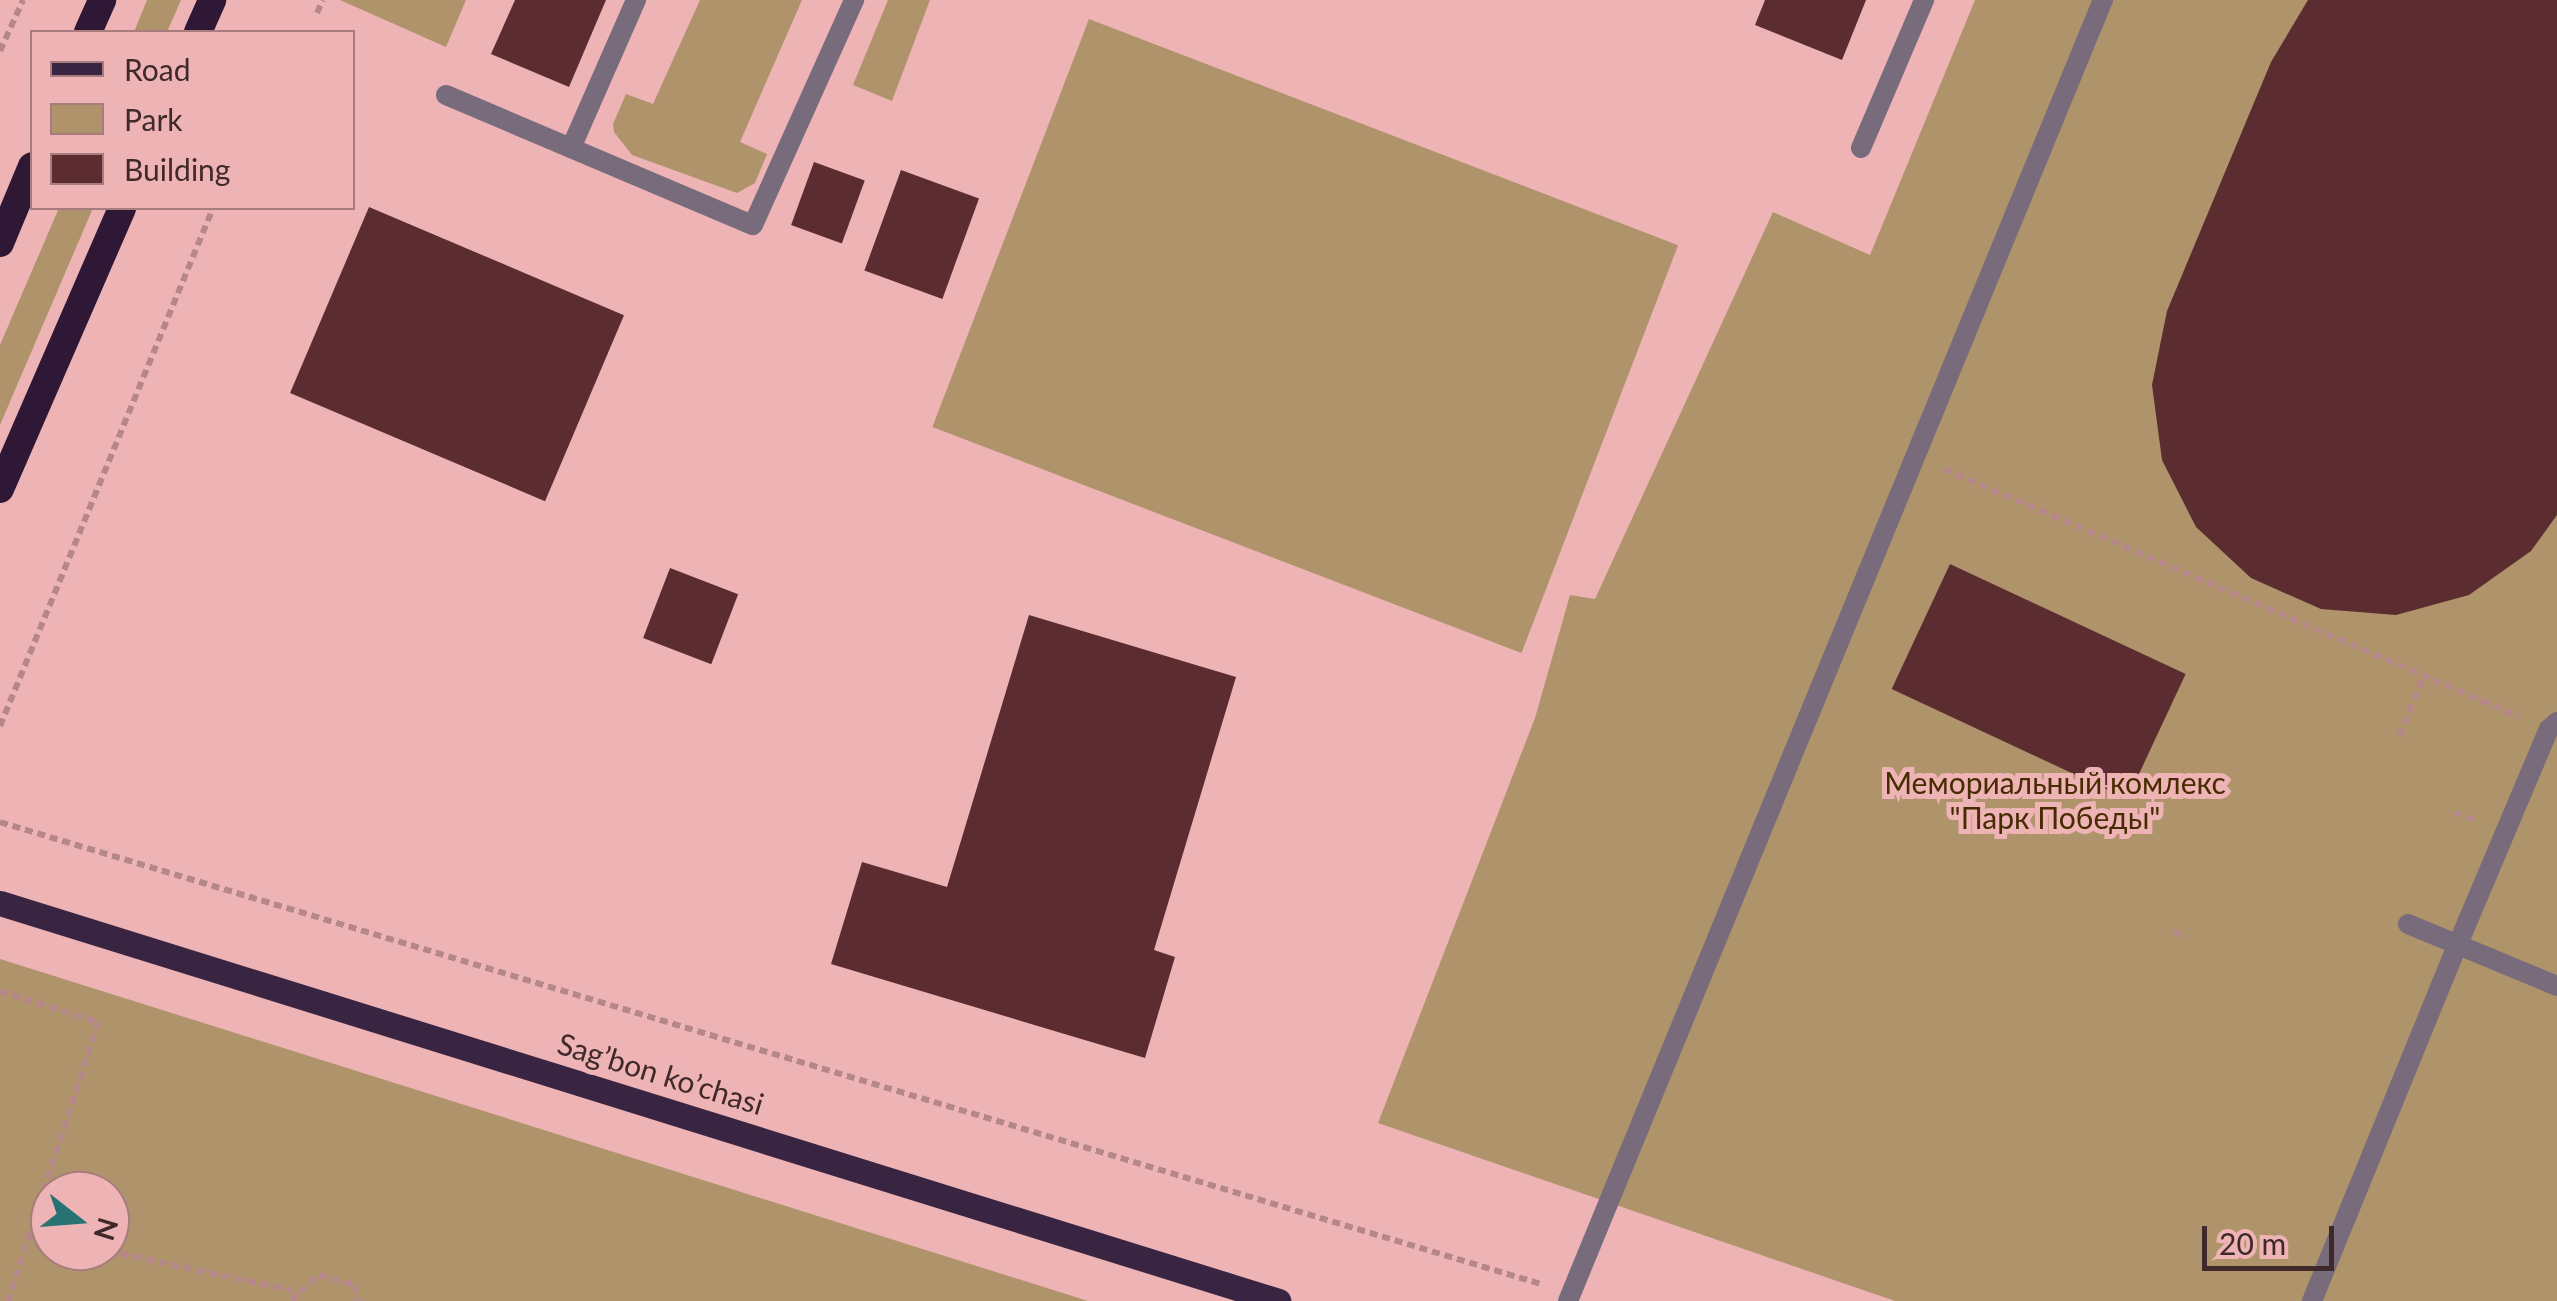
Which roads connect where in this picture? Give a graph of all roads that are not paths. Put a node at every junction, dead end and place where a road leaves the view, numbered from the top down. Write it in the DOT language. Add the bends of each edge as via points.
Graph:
graph roads {
  1 [pos="102,0"];
  2 [pos="212,0"];
  3 [pos="636,0"];
  4 [pos="854,0"];
  5 [pos="1924,0"];
  6 [pos="2103,0"];
  7 [pos="89,30"];
  8 [pos="199,30"];
  9 [pos="446,95"];
  10 [pos="571,148"];
  11 [pos="1861,148"];
  12 [pos="30,171"];
  13 [pos="121,210"];
  14 [pos="0,243"];
  15 [pos="0,490"];
  16 [pos="2553,726"];
  17 [pos="8,903"];
  18 [pos="2408,924"];
  19 [pos="2458,944"];
  20 [pos="2557,986"];
  21 [pos="1570,1297"];
  22 [pos="1279,1301"];
  23 [pos="2312,1301"];
  1 -- 7 [label="highway"];
  2 -- 8 [label="highway"];
  3 -- 10 [label="street"];
  4 -- 10 [label="street" via="753,226"];
  5 -- 11 [label="street"];
  6 -- 21 [label="street"];
  9 -- 10 [label="street"];
  12 -- 14 [label="highway"];
  13 -- 15 [label="highway"];
  16 -- 19 [label="street"];
  17 -- 22 [label="main road, Sag’bon ko’chasi"];
  18 -- 19 [label="street"];
  19 -- 20 [label="street"];
  19 -- 23 [label="street"];
}
